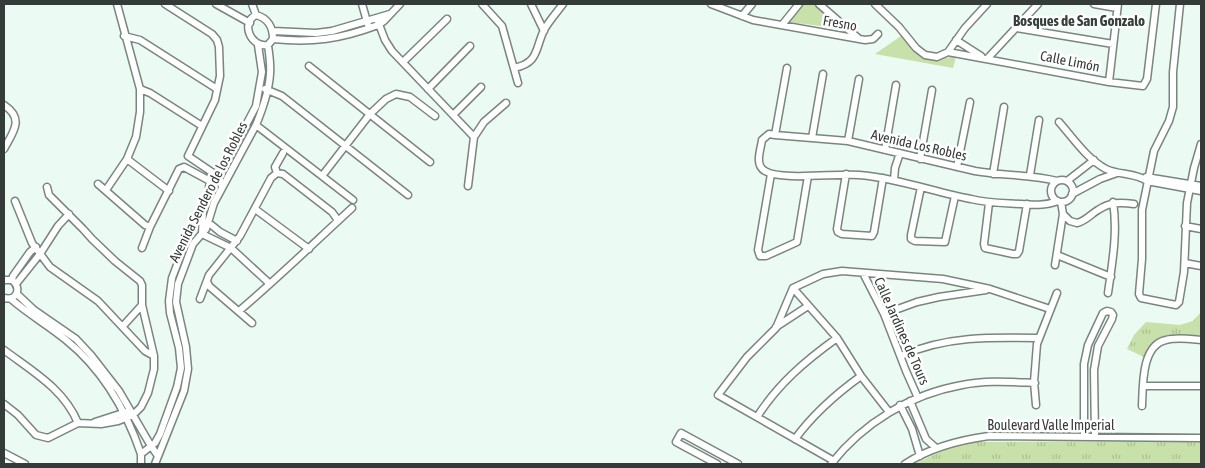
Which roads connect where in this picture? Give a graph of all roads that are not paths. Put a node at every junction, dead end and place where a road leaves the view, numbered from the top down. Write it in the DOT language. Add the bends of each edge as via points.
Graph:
graph roads {
  1 [pos="117,4"];
  2 [pos="165,4"];
  3 [pos="216,4"];
  4 [pos="252,4"];
  5 [pos="362,4"];
  6 [pos="400,4"];
  7 [pos="482,4"];
  8 [pos="531,4"];
  9 [pos="563,4"];
  10 [pos="711,4"];
  11 [pos="752,4"];
  12 [pos="799,4"];
  13 [pos="821,4"];
  14 [pos="875,4"];
  15 [pos="986,4"];
  16 [pos="1038,4"];
  17 [pos="1094,4"];
  18 [pos="1156,4"];
  19 [pos="1180,4"];
  20 [pos="1118,6"];
  21 [pos="256,15"];
  22 [pos="742,16"];
  23 [pos="447,19"];
  24 [pos="377,22"];
  25 [pos="250,23"];
  26 [pos="368,25"];
  27 [pos="782,25"];
  28 [pos="1016,28"];
  29 [pos="273,31"];
  30 [pos="544,31"];
  31 [pos="316,33"];
  32 [pos="878,34"];
  33 [pos="124,36"];
  34 [pos="273,39"];
  35 [pos="859,39"];
  36 [pos="956,40"];
  37 [pos="316,41"];
  38 [pos="1113,44"];
  39 [pos="258,45"];
  40 [pos="268,45"];
  41 [pos="470,46"];
  42 [pos="948,52"];
  43 [pos="985,58"];
  44 [pos="403,62"];
  45 [pos="309,66"];
  46 [pos="514,68"];
  47 [pos="787,68"];
  48 [pos="823,74"];
  49 [pos="859,79"];
  50 [pos="1109,82"];
  51 [pos="518,83"];
  52 [pos="896,85"];
  53 [pos="481,86"];
  54 [pos="260,88"];
  55 [pos="140,89"];
  56 [pos="217,89"];
  57 [pos="268,89"];
  58 [pos="428,89"];
  59 [pos="932,90"];
  60 [pos="970,102"];
  61 [pos="506,103"];
  62 [pos="4,106"];
  63 [pos="1004,107"];
  64 [pos="370,114"];
  65 [pos="453,115"];
  66 [pos="435,116"];
  67 [pos="1039,120"];
  68 [pos="1059,122"];
  69 [pos="256,125"];
  70 [pos="202,126"];
  71 [pos="775,134"];
  72 [pos="474,136"];
  73 [pos="812,138"];
  74 [pos="848,141"];
  75 [pos="1201,144"];
  76 [pos="345,146"];
  77 [pos="4,149"];
  78 [pos="885,150"];
  79 [pos="283,153"];
  80 [pos="900,153"];
  81 [pos="920,158"];
  82 [pos="127,159"];
  83 [pos="1094,160"];
  84 [pos="430,162"];
  85 [pos="200,165"];
  86 [pos="957,167"];
  87 [pos="196,173"];
  88 [pos="277,173"];
  89 [pos="1117,173"];
  90 [pos="215,174"];
  91 [pos="771,174"];
  92 [pos="846,174"];
  93 [pos="993,174"];
  94 [pos="1030,175"];
  95 [pos="322,176"];
  96 [pos="808,176"];
  97 [pos="883,178"];
  98 [pos="1146,179"];
  99 [pos="894,180"];
  100 [pos="210,181"];
  101 [pos="1057,181"];
  102 [pos="1067,181"];
  103 [pos="98,184"];
  104 [pos="468,186"];
  105 [pos="1190,186"];
  106 [pos="1201,186"];
  107 [pos="47,187"];
  108 [pos="222,187"];
  109 [pos="920,187"];
  110 [pos="106,190"];
  111 [pos="169,191"];
  112 [pos="1201,192"];
  113 [pos="1072,194"];
  114 [pos="408,196"];
  115 [pos="955,196"];
  116 [pos="353,200"];
  117 [pos="15,201"];
  118 [pos="1059,202"];
  119 [pos="1114,202"];
  120 [pos="989,203"];
  121 [pos="1027,204"];
  122 [pos="1134,204"];
  123 [pos="203,208"];
  124 [pos="352,208"];
  125 [pos="255,209"];
  126 [pos="69,214"];
  127 [pos="1063,214"];
  128 [pos="337,219"];
  129 [pos="209,224"];
  130 [pos="1185,226"];
  131 [pos="150,227"];
  132 [pos="1201,229"];
  133 [pos="220,232"];
  134 [pos="202,234"];
  135 [pos="215,240"];
  136 [pos="237,241"];
  137 [pos="44,245"];
  138 [pos="34,248"];
  139 [pos="142,248"];
  140 [pos="231,248"];
  141 [pos="309,249"];
  142 [pos="40,254"];
  143 [pos="1057,254"];
  144 [pos="1185,263"];
  145 [pos="1055,265"];
  146 [pos="1201,266"];
  147 [pos="863,273"];
  148 [pos="1110,277"];
  149 [pos="4,279"];
  150 [pos="207,281"];
  151 [pos="14,282"];
  152 [pos="270,284"];
  153 [pos="793,288"];
  154 [pos="990,290"];
  155 [pos="1057,292"];
  156 [pos="1108,293"];
  157 [pos="17,294"];
  158 [pos="7,298"];
  159 [pos="200,299"];
  160 [pos="142,305"];
  161 [pos="808,306"];
  162 [pos="1050,310"];
  163 [pos="239,311"];
  164 [pos="884,314"];
  165 [pos="252,323"];
  166 [pos="123,326"];
  167 [pos="776,328"];
  168 [pos="837,338"];
  169 [pos="1039,338"];
  170 [pos="1201,340"];
  171 [pos="4,351"];
  172 [pos="154,356"];
  173 [pos="901,356"];
  174 [pos="861,376"];
  175 [pos="1034,383"];
  176 [pos="1143,386"];
  177 [pos="1201,386"];
  178 [pos="918,398"];
  179 [pos="910,402"];
  180 [pos="4,404"];
  181 [pos="900,405"];
  182 [pos="1036,405"];
  183 [pos="1142,406"];
  184 [pos="890,412"];
  185 [pos="128,414"];
  186 [pos="757,417"];
  187 [pos="78,423"];
  188 [pos="160,434"];
  189 [pos="145,435"];
  190 [pos="1084,436"];
  191 [pos="135,437"];
  192 [pos="1095,437"];
  193 [pos="1201,438"];
  194 [pos="795,439"];
  195 [pos="151,446"];
  196 [pos="936,448"];
  197 [pos="4,453"];
  198 [pos="140,454"];
  199 [pos="158,456"];
  200 [pos="920,456"];
  201 [pos="833,462"];
  202 [pos="25,464"];
  203 [pos="141,464"];
  204 [pos="155,464"];
  205 [pos="717,464"];
  206 [pos="738,464"];
  207 [pos="905,464"];
  1 -- 33 [label="street"];
  2 -- 56 [label="street" via="212,34 216,40 220,56"];
  3 -- 25 [label="street"];
  4 -- 21 [label="street"];
  5 -- 26 [label="street"];
  6 -- 24 [label="street"];
  7 -- 46 [label="street" via="502,26"];
  8 -- 30 [label="street"];
  9 -- 30 [label="street"];
  10 -- 22 [label="street, Fresno"];
  11 -- 22 [label="street"];
  12 -- 27 [label="street"];
  13 -- 35 [label="street"];
  14 -- 42 [label="street, Calle Limón" via="924,55 937,57"];
  15 -- 36 [label="street"];
  16 -- 28 [label="street"];
  17 -- 20 [label="street"];
  18 -- 50 [label="street, Calle Limón" via="1147,79 1143,86"];
  19 -- 98 [label="street" via="1172,77 1173,107"];
  20 -- 38 [label="street"];
  21 -- 25 [label="street"];
  21 -- 29 [label="street"];
  22 -- 27 [label="street, Fresno"];
  23 -- 44 [label="street"];
  24 -- 26 [label="street"];
  24 -- 44 [label="street" via="392,51"];
  25 -- 39 [label="street" via="250,35"];
  26 -- 31 [label="street"];
  26 -- 37 [label="street"];
  27 -- 35 [label="street, Fresno"];
  28 -- 38 [label="street"];
  28 -- 43 [label="street"];
  29 -- 31 [label="street"];
  29 -- 34 [label="street"];
  30 -- 46 [label="street" via="532,61"];
  31 -- 37 [label="street"];
  32 -- 35 [label="street, Fresno" via="870,40"];
  33 -- 55 [label="street"];
  33 -- 56 [label="street" via="140,40"];
  34 -- 37 [label="street"];
  34 -- 40 [label="street"];
  36 -- 42 [label="street"];
  36 -- 43 [label="street, Calle Limón"];
  38 -- 50 [label="street"];
  39 -- 40 [label="street"];
  39 -- 54 [label="street, Avenida Sendero de los Robles"];
  40 -- 57 [label="street, Avenida Sendero de los Robles"];
  41 -- 58 [label="street"];
  42 -- 43 [label="street, Calle Limón"];
  43 -- 50 [label="street, Calle Limón"];
  44 -- 58 [label="street"];
  45 -- 64 [label="street"];
  46 -- 51 [label="street"];
  47 -- 71 [label="street"];
  48 -- 73 [label="street"];
  49 -- 74 [label="street"];
  52 -- 78 [label="street"];
  53 -- 65 [label="street"];
  54 -- 57 [label="street"];
  54 -- 90 [label="street, Avenida Sendero de los Robles" via="251,117 228,159"];
  55 -- 70 [label="street"];
  55 -- 82 [label="street" via="139,122"];
  56 -- 70 [label="street"];
  57 -- 69 [label="street, Avenida Sendero de los Robles"];
  57 -- 76 [label="street" via="282,96"];
  58 -- 65 [label="street"];
  59 -- 81 [label="street"];
  60 -- 86 [label="street"];
  61 -- 72 [label="street" via="484,122"];
  62 -- 77 [label="street" via="14,115 16,124"];
  63 -- 93 [label="street"];
  64 -- 66 [label="street" via="386,99 403,94"];
  64 -- 76 [label="street"];
  64 -- 84 [label="street"];
  65 -- 72 [label="street"];
  67 -- 94 [label="street"];
  68 -- 83 [label="street"];
  69 -- 95 [label="street"];
  69 -- 108 [label="street, Avenida Sendero de los Robles"];
  70 -- 85 [label="street" via="188,153"];
  71 -- 73 [label="street, Avenida Los Robles"];
  71 -- 91 [label="street" via="769,134 762,140 759,162 760,167"];
  72 -- 104 [label="street"];
  73 -- 74 [label="street, Avenida Los Robles"];
  74 -- 78 [label="street, Avenida Los Robles"];
  75 -- 105 [label="street"];
  76 -- 95 [label="street"];
  76 -- 114 [label="street"];
  78 -- 80 [label="street, Avenida Los Robles"];
  79 -- 88 [label="street" via="275,167"];
  80 -- 81 [label="street, Avenida Los Robles"];
  80 -- 99 [label="street"];
  81 -- 86 [label="street, Avenida Los Robles"];
  82 -- 110 [label="street"];
  82 -- 111 [label="street"];
  83 -- 89 [label="street"];
  83 -- 102 [label="street"];
  85 -- 87 [label="street"];
  85 -- 90 [label="street"];
  86 -- 93 [label="street, Avenida Los Robles"];
  87 -- 100 [label="street"];
  87 -- 111 [label="street" via="181,168"];
  88 -- 125 [label="street" via="271,178"];
  88 -- 128 [label="street" via="290,179"];
  89 -- 98 [label="street"];
  89 -- 113 [label="street"];
  90 -- 100 [label="street, Avenida Sendero de los Robles"];
  90 -- 108 [label="street"];
  91 -- 96 [label="street"];
  91 -- 96 [label="street" via="758,250 760,256 797,242"];
  92 -- 96 [label="street"];
  92 -- 97 [label="street"];
  92 -- 97 [label="street" via="838,232 868,236 874,232"];
  93 -- 94 [label="street, Avenida Los Robles"];
  94 -- 101 [label="street, Avenida Los Robles"];
  95 -- 116 [label="street"];
  97 -- 99 [label="street"];
  98 -- 105 [label="street"];
  98 -- 144 [label="street" via="1139,297 1178,304"];
  99 -- 109 [label="street"];
  100 -- 123 [label="street, Avenida Sendero de los Robles"];
  101 -- 102 [label="street"];
  101 -- 118 [label="street" via="1051,193"];
  102 -- 113 [label="street" via="1072,187"];
  103 -- 110 [label="street"];
  105 -- 106 [label="street"];
  105 -- 112 [label="street"];
  105 -- 130 [label="street"];
  107 -- 126 [label="street" via="50,195"];
  108 -- 129 [label="street, Avenida Sendero de los Robles"];
  109 -- 115 [label="street"];
  109 -- 115 [label="street" via="911,236 915,241 945,242"];
  110 -- 131 [label="street"];
  111 -- 131 [label="street"];
  113 -- 118 [label="street" via="1069,199"];
  115 -- 120 [label="street"];
  117 -- 138 [label="street"];
  118 -- 121 [label="street"];
  118 -- 127 [label="street"];
  119 -- 122 [label="street"];
  119 -- 127 [label="street" via="1077,223"];
  119 -- 148 [label="street"];
  120 -- 121 [label="street"];
  120 -- 121 [label="street" via="985,248 1013,254 1020,251"];
  123 -- 134 [label="street"];
  123 -- 188 [label="street, Avenida Sendero de los Robles" via="188,236 170,284 170,313 181,368"];
  124 -- 128 [label="street"];
  125 -- 136 [label="street"];
  125 -- 141 [label="street"];
  126 -- 137 [label="street"];
  126 -- 160 [label="street" via="115,261 140,281"];
  127 -- 143 [label="street"];
  128 -- 141 [label="street" via="335,225"];
  129 -- 133 [label="street"];
  129 -- 134 [label="street, Avenida Sendero de los Robles"];
  130 -- 132 [label="street"];
  130 -- 144 [label="street"];
  131 -- 139 [label="street"];
  133 -- 135 [label="street"];
  133 -- 136 [label="street"];
  134 -- 135 [label="street"];
  134 -- 199 [label="street, Avenida Sendero de los Robles" via="188,254 176,291 188,369 184,391"];
  135 -- 140 [label="street"];
  136 -- 140 [label="street"];
  137 -- 138 [label="street"];
  137 -- 142 [label="street"];
  138 -- 142 [label="street"];
  138 -- 151 [label="street"];
  140 -- 150 [label="street"];
  140 -- 152 [label="street"];
  141 -- 152 [label="street"];
  142 -- 151 [label="street"];
  142 -- 166 [label="street" via="50,267 98,301"];
  143 -- 145 [label="street"];
  143 -- 148 [label="street"];
  144 -- 146 [label="street"];
  147 -- 153 [label="street" via="842,270 823,274"];
  147 -- 154 [label="street" via="943,280"];
  147 -- 164 [label="street, Calle Jardines de Tours"];
  148 -- 156 [label="street"];
  149 -- 151 [label="street"];
  150 -- 159 [label="street"];
  150 -- 163 [label="street"];
  151 -- 157 [label="street"];
  152 -- 163 [label="street"];
  153 -- 161 [label="street"];
  153 -- 167 [label="street"];
  154 -- 162 [label="street"];
  154 -- 164 [label="street" via="939,297"];
  155 -- 162 [label="street"];
  157 -- 158 [label="street"];
  157 -- 185 [label="street" via="92,355 107,374"];
  158 -- 185 [label="street" via="80,352"];
  160 -- 166 [label="street"];
  160 -- 172 [label="street"];
  161 -- 167 [label="street"];
  161 -- 168 [label="street"];
  162 -- 169 [label="street"];
  163 -- 165 [label="street"];
  164 -- 173 [label="street, Calle Jardines de Tours"];
  166 -- 172 [label="street" via="145,351"];
  167 -- 186 [label="street" via="718,395"];
  168 -- 174 [label="street"];
  168 -- 186 [label="street" via="798,368"];
  169 -- 173 [label="street" via="958,339"];
  169 -- 175 [label="street"];
  170 -- 176 [label="street" via="1158,343 1146,362"];
  171 -- 187 [label="street" via="41,376 61,396"];
  172 -- 185 [label="street" via="153,378 141,407"];
  173 -- 178 [label="street, Calle Jardines de Tours"];
  174 -- 184 [label="street"];
  174 -- 194 [label="street" via="820,409"];
  175 -- 178 [label="street" via="963,384"];
  175 -- 182 [label="street"];
  176 -- 177 [label="street"];
  176 -- 183 [label="street"];
  178 -- 179 [label="street"];
  179 -- 181 [label="street"];
  179 -- 196 [label="street" via="926,439"];
  180 -- 187 [label="street" via="42,438"];
  181 -- 184 [label="street"];
  181 -- 200 [label="street"];
  184 -- 201 [label="street" via="853,440"];
  185 -- 187 [label="street" via="93,423"];
  185 -- 189 [label="street"];
  185 -- 191 [label="street"];
  186 -- 194 [label="street"];
  188 -- 189 [label="street"];
  188 -- 195 [label="street, Avenida Sendero de los Robles"];
  189 -- 191 [label="street"];
  189 -- 195 [label="street"];
  190 -- 192 [label="street, Boulevard Valle Imperial"];
  190 -- 192 [label="street" via="1085,356 1091,336 1107,311 1113,315 1098,346 1094,370"];
  190 -- 196 [label="street, Boulevard Valle Imperial" via="989,436"];
  191 -- 198 [label="street"];
  192 -- 193 [label="street, Boulevard Valle Imperial"];
  194 -- 201 [label="street"];
  195 -- 198 [label="street, Avenida Sendero de los Robles"];
  195 -- 199 [label="street"];
  196 -- 200 [label="street, Boulevard Valle Imperial"];
  197 -- 202 [label="street"];
  198 -- 203 [label="street"];
  199 -- 204 [label="street, Avenida Sendero de los Robles"];
  200 -- 207 [label="street, Boulevard Valle Imperial"];
  205 -- 206 [label="street" via="676,442 681,433"];
}
